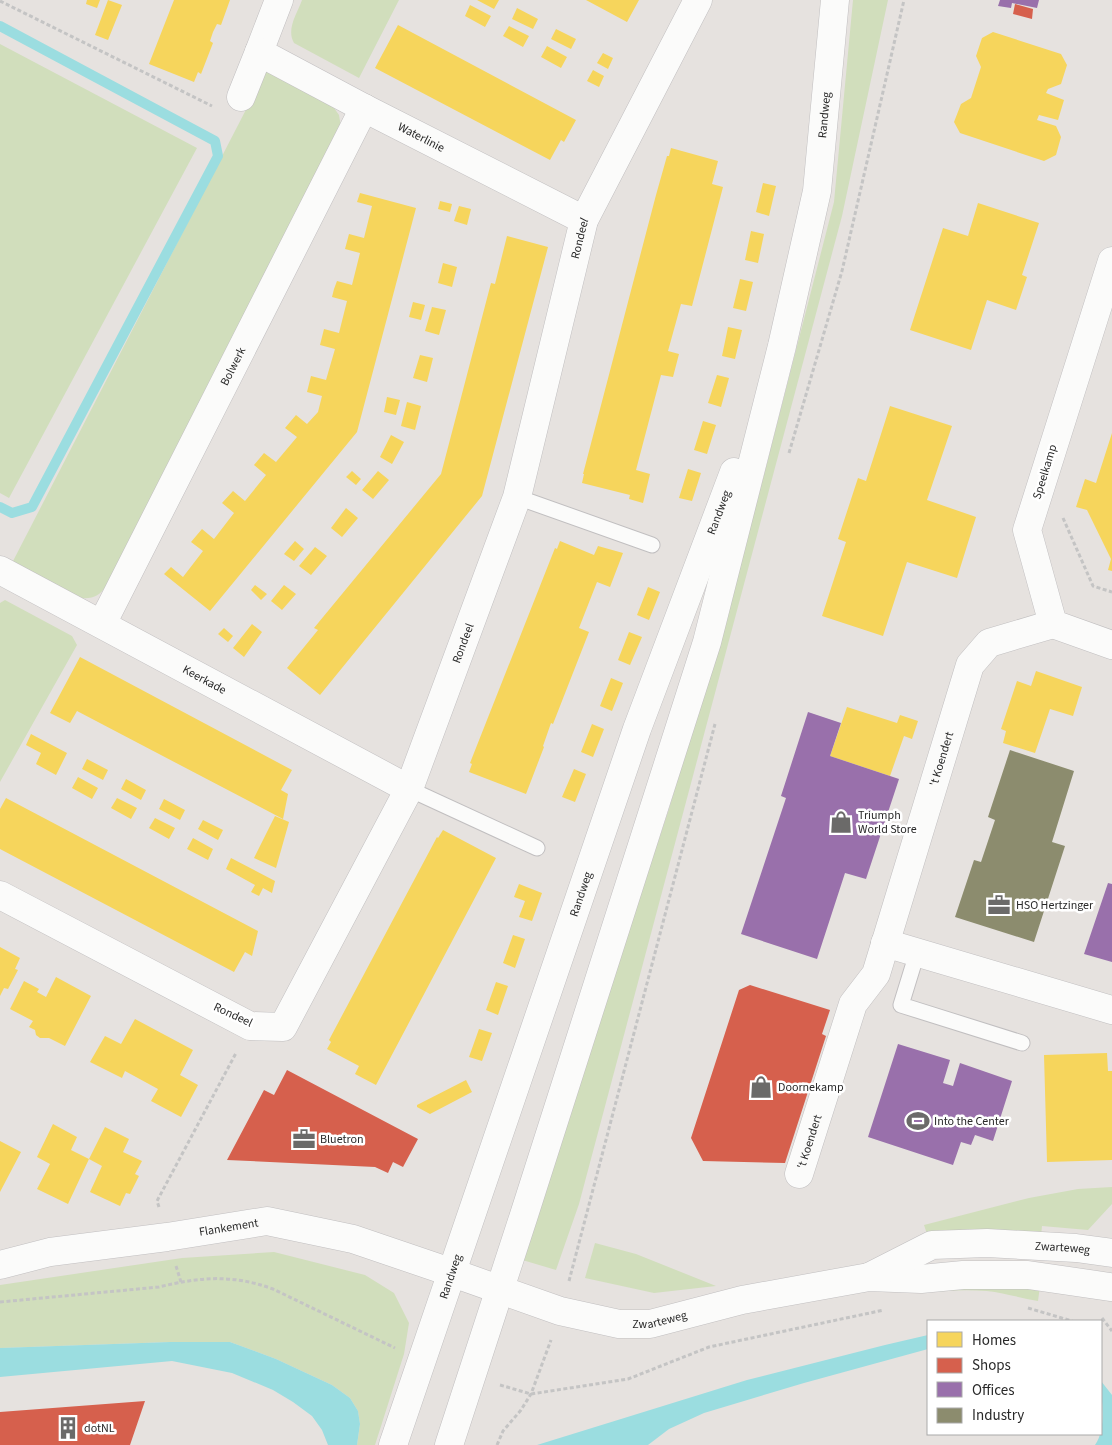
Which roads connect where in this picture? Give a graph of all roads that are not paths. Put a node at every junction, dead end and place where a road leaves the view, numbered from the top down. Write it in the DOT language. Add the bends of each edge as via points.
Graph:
graph roads {
  1 [pos="279,0"];
  2 [pos="698,0"];
  3 [pos="835,0"];
  4 [pos="259,52"];
  5 [pos="242,97"];
  6 [pos="364,108"];
  7 [pos="584,220"];
  8 [pos="1112,261"];
  9 [pos="782,346"];
  10 [pos="517,496"];
  11 [pos="652,545"];
  12 [pos="0,570"];
  13 [pos="102,624"];
  14 [pos="1053,624"];
  15 [pos="1112,645"];
  16 [pos="409,789"];
  17 [pos="537,848"];
  18 [pos="0,895"];
  19 [pos="885,943"];
  20 [pos="917,953"];
  21 [pos="1112,1010"];
  22 [pos="1022,1043"];
  23 [pos="799,1174"];
  24 [pos="1112,1253"];
  25 [pos="0,1264"];
  26 [pos="453,1273"];
  27 [pos="869,1277"];
  28 [pos="1111,1283"];
  29 [pos="499,1289"];
  30 [pos="393,1445"];
  31 [pos="449,1445"];
  1 -- 4 [label="street"];
  2 -- 7 [label="street, Rondeel"];
  3 -- 9 [label="street, Randweg" via="817,191"];
  4 -- 5 [label="street"];
  4 -- 6 [label="street, Waterlinie"];
  6 -- 7 [label="street, Waterlinie"];
  6 -- 13 [label="street, Bolwerk"];
  7 -- 10 [label="street, Rondeel"];
  8 -- 14 [label="street, Speelkamp" via="1027,530"];
  9 -- 26 [label="street, Randweg" via="638,730"];
  9 -- 29 [label="street, Randweg" via="707,642"];
  10 -- 11 [label="lane"];
  10 -- 16 [label="street, Rondeel"];
  12 -- 13 [label="street, Keerkade"];
  13 -- 16 [label="street, Keerkade"];
  14 -- 15 [label="street"];
  14 -- 19 [label="street, 't Koendert" via="989,643 970,664"];
  16 -- 17 [label="lane"];
  16 -- 18 [label="street, Rondeel" via="283,1027 250,1026"];
  19 -- 20 [label="street"];
  19 -- 23 [label="street, 't Koendert" via="876,974 853,1004"];
  20 -- 21 [label="street"];
  20 -- 22 [label="lane" via="901,1005"];
  24 -- 27 [label="street, Zwarteweg" via="987,1243 932,1245"];
  25 -- 26 [label="street, Flankement" via="50,1252 267,1221 353,1239"];
  26 -- 29 [label="street, Zwarteweg"];
  26 -- 30 [label="street, Randweg"];
  27 -- 28 [label="street, Zwarteweg" via="922,1279 1028,1275"];
  27 -- 29 [label="street, Zwarteweg" via="742,1300 650,1324 619,1324 560,1311"];
  29 -- 31 [label="street, Randweg"];
}
